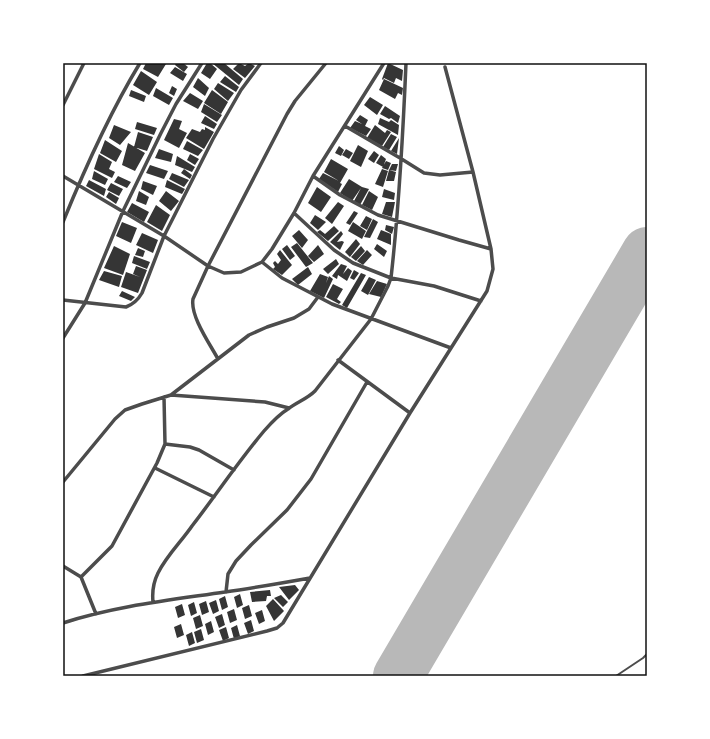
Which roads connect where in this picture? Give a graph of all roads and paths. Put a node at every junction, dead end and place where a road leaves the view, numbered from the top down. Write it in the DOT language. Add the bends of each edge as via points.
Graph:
graph roads {
  1 [pos="84,63"];
  2 [pos="140,63"];
  3 [pos="202,63"];
  4 [pos="261,63"];
  5 [pos="326,63"];
  6 [pos="384,63"];
  7 [pos="406,63"];
  8 [pos="445,67"];
  9 [pos="63,105"];
  10 [pos="345,126"];
  11 [pos="400,158"];
  12 [pos="473,172"];
  13 [pos="63,176"];
  14 [pos="313,176"];
  15 [pos="78,185"];
  16 [pos="123,211"];
  17 [pos="294,213"];
  18 [pos="396,221"];
  19 [pos="63,222"];
  20 [pos="164,236"];
  21 [pos="491,249"];
  22 [pos="262,262"];
  23 [pos="208,266"];
  24 [pos="390,278"];
  25 [pos="318,297"];
  26 [pos="63,300"];
  27 [pos="481,301"];
  28 [pos="85,303"];
  29 [pos="371,318"];
  30 [pos="63,338"];
  31 [pos="451,348"];
  32 [pos="218,360"];
  33 [pos="338,360"];
  34 [pos="367,382"];
  35 [pos="171,395"];
  36 [pos="164,397"];
  37 [pos="289,408"];
  38 [pos="410,413"];
  39 [pos="165,444"];
  40 [pos="155,468"];
  41 [pos="234,470"];
  42 [pos="63,482"];
  43 [pos="214,497"];
  44 [pos="63,566"];
  45 [pos="81,577"];
  46 [pos="310,578"];
  47 [pos="226,592"];
  48 [pos="153,602"];
  49 [pos="96,614"];
  50 [pos="63,623"];
  51 [pos="647,654"];
  52 [pos="83,676"];
  53 [pos="616,676"];
  1 -- 9 [label="street"];
  2 -- 15 [label="street" via="112,113"];
  3 -- 16 [label="street" via="176,104"];
  4 -- 20 [label="street" via="225,117"];
  5 -- 23 [label="street" via="287,114"];
  6 -- 10 [label="street"];
  7 -- 11 [label="street"];
  8 -- 12 [label="street"];
  10 -- 11 [label="street"];
  10 -- 14 [label="street"];
  11 -- 12 [label="street" via="424,173 440,175"];
  11 -- 18 [label="street"];
  12 -- 21 [label="street"];
  13 -- 15 [label="street"];
  14 -- 17 [label="street"];
  14 -- 18 [label="street" via="351,202"];
  15 -- 16 [label="street"];
  15 -- 19 [label="street"];
  16 -- 20 [label="street"];
  16 -- 28 [label="street"];
  17 -- 22 [label="street"];
  17 -- 24 [label="street" via="348,260"];
  18 -- 21 [label="street"];
  18 -- 24 [label="street"];
  20 -- 23 [label="street"];
  20 -- 28 [label="street" via="142,293 136,301 126,307"];
  21 -- 27 [label="street" via="493,269 487,291"];
  22 -- 23 [label="street" via="236,273"];
  22 -- 25 [label="street" via="282,278"];
  23 -- 32 [label="street" via="192,305"];
  24 -- 27 [label="street" via="434,286"];
  24 -- 29 [label="street"];
  25 -- 29 [label="street"];
  25 -- 32 [label="street" via="302,314 249,334"];
  26 -- 28 [label="street"];
  27 -- 31 [label="street"];
  28 -- 30 [label="street"];
  29 -- 31 [label="street"];
  29 -- 33 [label="street"];
  31 -- 38 [label="street"];
  32 -- 35 [label="street"];
  33 -- 34 [label="street"];
  33 -- 37 [label="street" via="309,397"];
  34 -- 38 [label="street"];
  34 -- 47 [label="street" via="311,479 287,510 236,561 228,574"];
  35 -- 36 [label="street"];
  35 -- 37 [label="street" via="265,402"];
  36 -- 39 [label="street"];
  36 -- 42 [label="street" via="126,410 114,419"];
  37 -- 41 [label="street" via="267,427"];
  38 -- 46 [label="street"];
  39 -- 40 [label="street"];
  39 -- 41 [label="street" via="199,450"];
  40 -- 43 [label="street"];
  40 -- 45 [label="street" via="112,546"];
  41 -- 43 [label="street"];
  43 -- 48 [label="street" via="158,573 152,590"];
  44 -- 45 [label="street"];
  45 -- 49 [label="street"];
  46 -- 47 [label="street"];
  46 -- 52 [label="street" via="287,617 277,628"];
  47 -- 48 [label="street"];
  48 -- 49 [label="street"];
  49 -- 50 [label="street"];
  51 -- 53 [label="lane"];
}
